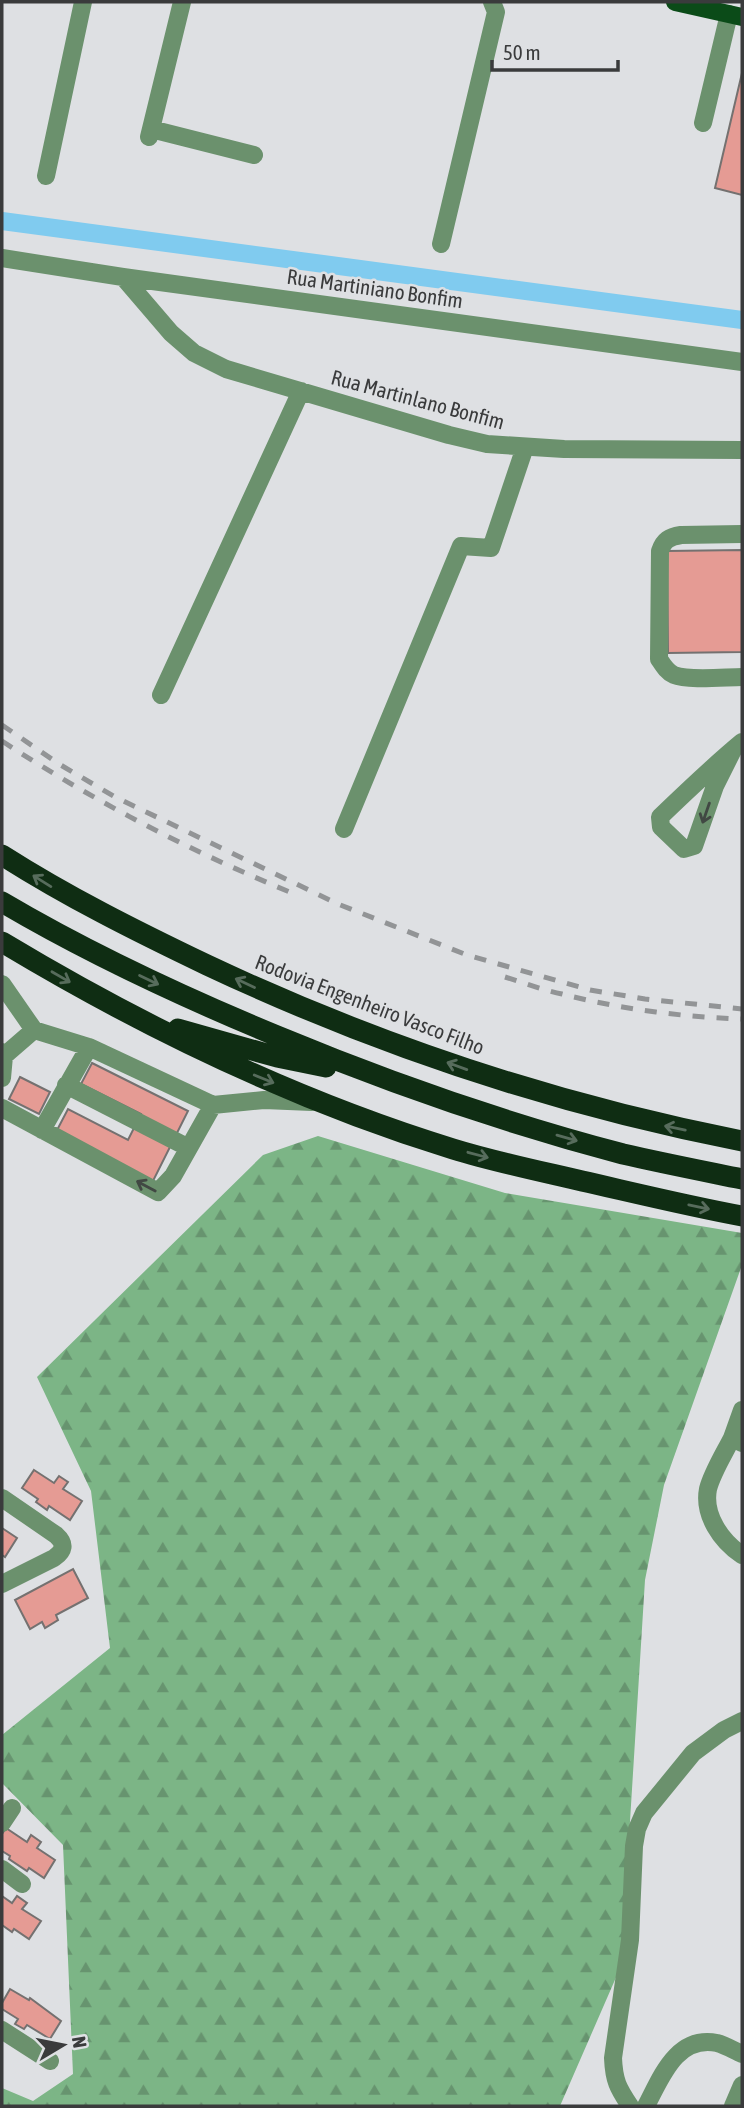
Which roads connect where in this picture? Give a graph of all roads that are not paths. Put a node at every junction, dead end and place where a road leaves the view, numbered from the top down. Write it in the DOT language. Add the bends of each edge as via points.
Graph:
graph roads {
  1 [pos="83,2"];
  2 [pos="182,2"];
  3 [pos="492,2"];
  4 [pos="675,2"];
  5 [pos="736,15"];
  6 [pos="703,123"];
  7 [pos="254,155"];
  8 [pos="46,176"];
  9 [pos="441,244"];
  10 [pos="2,258"];
  11 [pos="123,277"];
  12 [pos="742,362"];
  13 [pos="301,391"];
  14 [pos="524,447"];
  15 [pos="742,450"];
  16 [pos="742,534"];
  17 [pos="742,677"];
  18 [pos="161,695"];
  19 [pos="737,746"];
  20 [pos="344,829"];
  21 [pos="2,855"];
  22 [pos="2,902"];
  23 [pos="2,942"];
  24 [pos="2,984"];
  25 [pos="132,1015"];
  26 [pos="34,1030"];
  27 [pos="89,1046"];
  28 [pos="3,1054"];
  29 [pos="2,1078"];
  30 [pos="380,1078"];
  31 [pos="66,1085"];
  32 [pos="321,1102"];
  33 [pos="213,1105"];
  34 [pos="2,1108"];
  35 [pos="43,1130"];
  36 [pos="742,1142"];
  37 [pos="189,1148"];
  38 [pos="742,1179"];
  39 [pos="742,1216"];
  40 [pos="742,1410"];
  41 [pos="737,1440"];
  42 [pos="2,1498"];
  43 [pos="742,1555"];
  44 [pos="3,1582"];
  45 [pos="742,1721"];
  46 [pos="2,1869"];
  47 [pos="22,1884"];
  48 [pos="2,2030"];
  49 [pos="742,2054"];
  50 [pos="50,2061"];
  51 [pos="742,2085"];
  52 [pos="630,2106"];
  53 [pos="646,2106"];
  54 [pos="733,2106"];
  1 -- 8 [label="street"];
  2 -- 7 [label="street" via="150,133"];
  3 -- 9 [label="street" via="496,12"];
  4 -- 5 [label="main road"];
  5 -- 6 [label="street"];
  10 -- 11 [label="street, Rua Martiniano Bonfim"];
  11 -- 12 [label="street, Rua Martiniano Bonfim"];
  11 -- 13 [label="street, Rua Martinlano Bonfim" via="171,333 194,352 226,369"];
  13 -- 14 [label="street, Rua Martinlano Bonfim" via="449,435"];
  13 -- 18 [label="street"];
  14 -- 15 [label="street, Rua Martinlano Bonfim"];
  14 -- 20 [label="street" via="491,548 461,546"];
  16 -- 17 [label="street" via="681,535 664,541 660,551 659,645 659,659 673,675"];
  19 -- 19 [label="street, one-way" via="715,786 694,846 684,849 660,827 660,817"];
  36 -- 21 [label="highway, Rodovia Engenheiro Vasco Filho, one-way" via="556,1097 392,1042 254,987 118,923"];
  22 -- 30 [label="highway, one-way" via="154,982"];
  23 -- 25 [label="highway, one-way"];
  24 -- 26 [label="street"];
  25 -- 30 [label="highway" via="277,1057"];
  25 -- 32 [label="highway, one-way" via="215,1058"];
  26 -- 27 [label="street"];
  26 -- 28 [label="street"];
  27 -- 31 [label="street"];
  27 -- 33 [label="street"];
  28 -- 29 [label="street"];
  30 -- 38 [label="highway, one-way" via="624,1154"];
  31 -- 35 [label="street"];
  31 -- 37 [label="street"];
  32 -- 33 [label="street" via="264,1100"];
  32 -- 39 [label="highway, one-way" via="468,1153"];
  33 -- 37 [label="street"];
  34 -- 35 [label="street"];
  37 -- 35 [label="street, one-way" via="158,1192"];
  40 -- 41 [label="street"];
  41 -- 43 [label="street" via="708,1487 707,1507 716,1530"];
  42 -- 44 [label="street" via="56,1535 64,1546 54,1558"];
  45 -- 52 [label="street" via="692,1753 644,1813 637,1829 630,1940 613,2059 617,2087"];
  46 -- 47 [label="street"];
  48 -- 50 [label="street"];
  49 -- 53 [label="street" via="717,2043 683,2049 670,2061"];
  51 -- 54 [label="street"];
}
